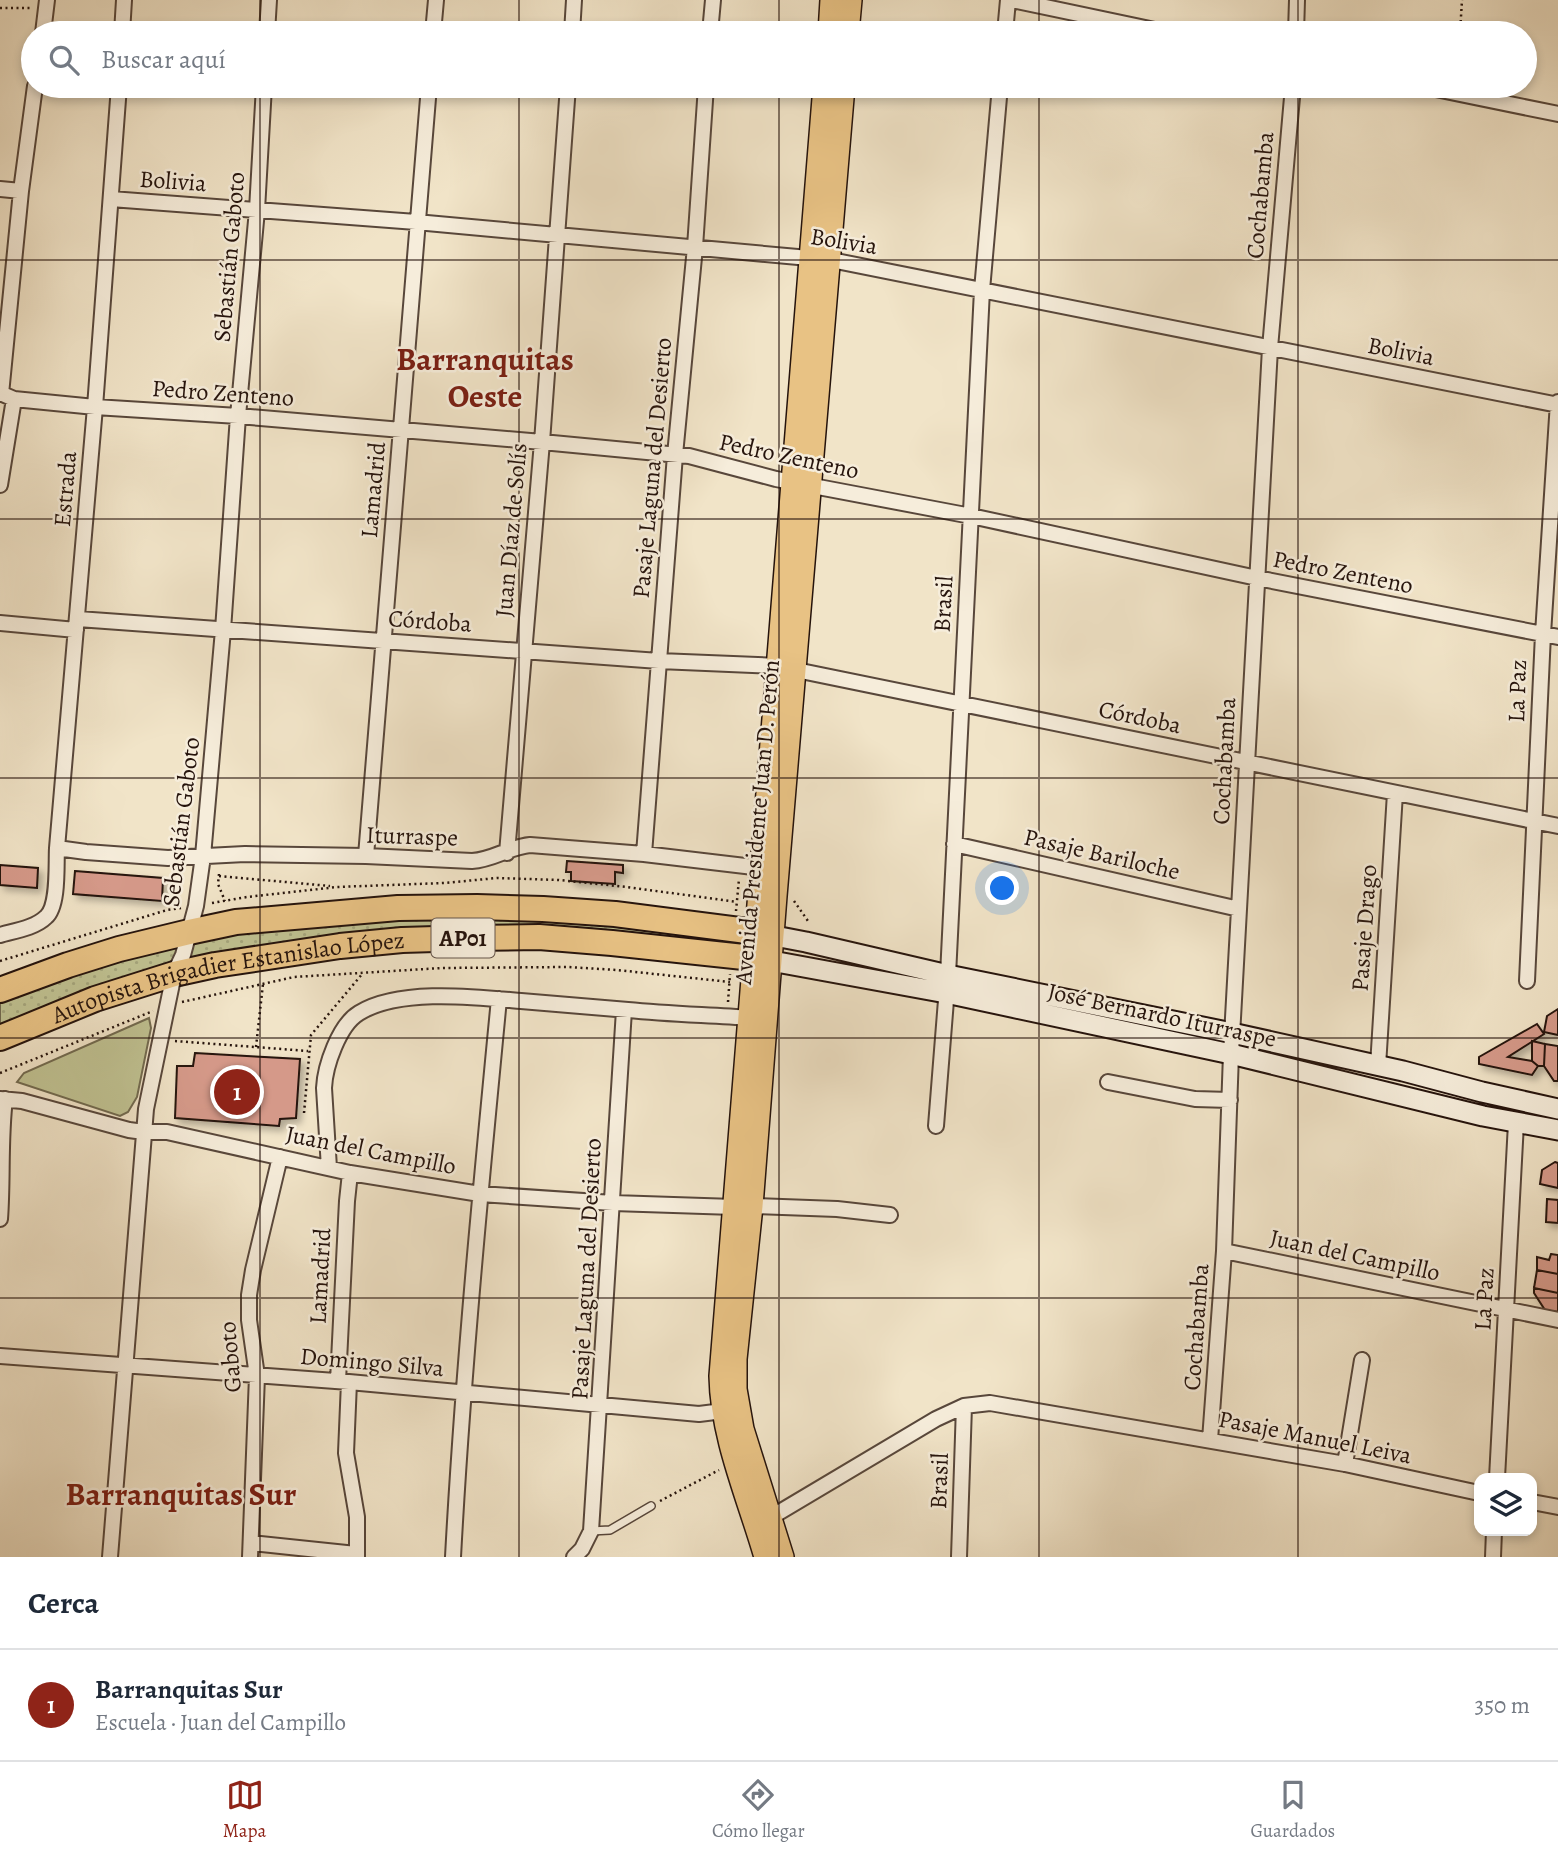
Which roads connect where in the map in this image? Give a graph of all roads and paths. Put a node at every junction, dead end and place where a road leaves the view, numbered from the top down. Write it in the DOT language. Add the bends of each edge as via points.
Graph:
graph roads {
  1 [pos="124,0"];
  2 [pos="269,0"];
  3 [pos="436,0"];
  4 [pos="574,0"];
  5 [pos="713,0"];
  6 [pos="831,0"];
  7 [pos="851,0"];
  8 [pos="1010,0"];
  9 [pos="1297,0"];
  10 [pos="1462,0"];
  11 [pos="47,4"];
  12 [pos="0,8"];
  13 [pos="123,21"];
  14 [pos="268,21"];
  15 [pos="434,21"];
  16 [pos="573,21"];
  17 [pos="711,21"];
  18 [pos="830,21"];
  19 [pos="849,21"];
  20 [pos="1007,21"];
  21 [pos="1111,21"];
  22 [pos="1296,21"];
  23 [pos="1461,21"];
  24 [pos="34,98"];
  25 [pos="118,98"];
  26 [pos="263,98"];
  27 [pos="428,98"];
  28 [pos="567,98"];
  29 [pos="705,98"];
  30 [pos="823,98"];
  31 [pos="843,98"];
  32 [pos="999,98"];
  33 [pos="1292,98"];
  34 [pos="1479,98"];
  35 [pos="1558,114"];
  36 [pos="0,189"];
  37 [pos="21,191"];
  38 [pos="111,199"];
  39 [pos="257,210"];
  40 [pos="416,222"];
  41 [pos="557,234"];
  42 [pos="695,247"];
  43 [pos="809,257"];
  44 [pos="831,260"];
  45 [pos="982,290"];
  46 [pos="1270,348"];
  47 [pos="5,395"];
  48 [pos="1558,404"];
  49 [pos="95,407"];
  50 [pos="238,416"];
  51 [pos="401,431"];
  52 [pos="542,442"];
  53 [pos="675,455"];
  54 [pos="801,484"];
  55 [pos="0,485"];
  56 [pos="971,516"];
  57 [pos="1257,578"];
  58 [pos="0,623"];
  59 [pos="77,625"];
  60 [pos="223,630"];
  61 [pos="1543,634"];
  62 [pos="1558,637"];
  63 [pos="383,640"];
  64 [pos="523,650"];
  65 [pos="659,661"];
  66 [pos="787,668"];
  67 [pos="961,704"];
  68 [pos="1248,762"];
  69 [pos="1395,793"];
  70 [pos="1535,821"];
  71 [pos="1558,826"];
  72 [pos="954,844"];
  73 [pos="57,848"];
  74 [pos="507,853"];
  75 [pos="643,854"];
  76 [pos="203,856"];
  77 [pos="220,856"];
  78 [pos="366,856"];
  79 [pos="740,867"];
  80 [pos="762,868"];
  81 [pos="219,876"];
  82 [pos="337,887"];
  83 [pos="776,896"];
  84 [pos="225,901"];
  85 [pos="1239,909"];
  86 [pos="189,932"];
  87 [pos="754,932"];
  88 [pos="0,935"];
  89 [pos="806,942"];
  90 [pos="752,958"];
  91 [pos="174,974"];
  92 [pos="1527,981"];
  93 [pos="730,982"];
  94 [pos="263,984"];
  95 [pos="947,984"];
  96 [pos="0,990"];
  97 [pos="499,999"];
  98 [pos="168,1004"];
  99 [pos="624,1010"];
  100 [pos="727,1016"];
  101 [pos="750,1018"];
  102 [pos="1232,1033"];
  103 [pos="0,1038"];
  104 [pos="172,1041"];
  105 [pos="256,1047"];
  106 [pos="310,1051"];
  107 [pos="1231,1054"];
  108 [pos="1378,1066"];
  109 [pos="0,1073"];
  110 [pos="1108,1082"];
  111 [pos="2,1099"];
  112 [pos="1230,1100"];
  113 [pos="1558,1108"];
  114 [pos="1516,1123"];
  115 [pos="936,1126"];
  116 [pos="1558,1130"];
  117 [pos="144,1132"];
  118 [pos="280,1157"];
  119 [pos="329,1168"];
  120 [pos="350,1173"];
  121 [pos="480,1194"];
  122 [pos="613,1203"];
  123 [pos="743,1207"];
  124 [pos="890,1215"];
  125 [pos="0,1219"];
  126 [pos="1224,1251"];
  127 [pos="1506,1310"];
  128 [pos="1558,1320"];
  129 [pos="0,1356"];
  130 [pos="1362,1360"];
  131 [pos="125,1366"];
  132 [pos="257,1376"];
  133 [pos="343,1381"];
  134 [pos="465,1392"];
  135 [pos="600,1405"];
  136 [pos="964,1406"];
  137 [pos="731,1410"];
  138 [pos="1210,1440"];
  139 [pos="735,1462"];
  140 [pos="1345,1464"];
  141 [pos="1497,1473"];
  142 [pos="1474,1492"];
  143 [pos="1537,1503"];
  144 [pos="651,1506"];
  145 [pos="1558,1507"];
  146 [pos="764,1522"];
  147 [pos="591,1531"];
  148 [pos="1494,1536"];
  149 [pos="250,1550"];
  150 [pos="357,1556"];
  151 [pos="110,1557"];
  152 [pos="453,1557"];
  153 [pos="574,1557"];
  154 [pos="765,1557"];
  155 [pos="783,1557"];
  156 [pos="959,1557"];
  157 [pos="1493,1557"];
  1 -- 13 [label="street"];
  2 -- 14 [label="street"];
  3 -- 15 [label="street"];
  4 -- 16 [label="street"];
  5 -- 17 [label="street"];
  6 -- 18 [label="main road"];
  7 -- 19 [label="main road"];
  8 -- 20 [label="street"];
  8 -- 21 [label="street"];
  9 -- 22 [label="street"];
  10 -- 23 [label="path"];
  11 -- 12 [label="path"];
  24 -- 37 [label="street"];
  25 -- 38 [label="street, Estrada"];
  26 -- 39 [label="street, Sebastián Gaboto"];
  27 -- 40 [label="street, Lamadrid"];
  28 -- 41 [label="street, Juan Díaz de Solís"];
  29 -- 42 [label="street, Pasaje Laguna del Desierto"];
  30 -- 43 [label="main road, Avenida Presidente Juan D. Perón"];
  31 -- 44 [label="main road, Avenida Presidente Juan D. Perón"];
  32 -- 45 [label="street, Brasil"];
  33 -- 46 [label="street, Cochabamba"];
  34 -- 35 [label="street"];
  36 -- 37 [label="street"];
  37 -- 47 [label="street"];
  38 -- 39 [label="street, Bolivia"];
  38 -- 49 [label="street, Estrada"];
  39 -- 40 [label="street, Bolivia"];
  39 -- 50 [label="street, Sebastián Gaboto"];
  40 -- 41 [label="street, Bolivia"];
  40 -- 51 [label="street, Lamadrid"];
  41 -- 42 [label="street, Bolivia"];
  41 -- 52 [label="street, Juan Díaz de Solís"];
  42 -- 43 [label="street, Bolivia"];
  42 -- 53 [label="street, Pasaje Laguna del Desierto"];
  43 -- 44 [label="street, Bolivia"];
  43 -- 54 [label="main road, Avenida Presidente Juan D. Perón"];
  44 -- 45 [label="street, Bolivia"];
  44 -- 54 [label="main road, Avenida Presidente Juan D. Perón"];
  45 -- 46 [label="street, Bolivia"];
  45 -- 56 [label="street, Brasil"];
  46 -- 48 [label="street, Bolivia"];
  46 -- 57 [label="street, Cochabamba"];
  47 -- 49 [label="street, Pedro Zenteno"];
  47 -- 55 [label="street"];
  48 -- 61 [label="street, La Paz"];
  49 -- 50 [label="street, Pedro Zenteno"];
  49 -- 59 [label="street, Estrada"];
  50 -- 51 [label="street, Pedro Zenteno"];
  50 -- 60 [label="street, Sebastián Gaboto"];
  51 -- 52 [label="street, Pedro Zenteno"];
  51 -- 63 [label="street, Lamadrid"];
  52 -- 53 [label="street, Pedro Zenteno"];
  52 -- 64 [label="street, Juan Díaz de Solís"];
  53 -- 54 [label="street, Pedro Zenteno"];
  53 -- 65 [label="street, Pasaje Laguna del Desierto"];
  54 -- 56 [label="street, Pedro Zenteno"];
  54 -- 66 [label="main road, Avenida Presidente Juan D. Perón"];
  56 -- 57 [label="street, Pedro Zenteno"];
  56 -- 67 [label="street, Brasil"];
  57 -- 61 [label="street, Pedro Zenteno"];
  57 -- 68 [label="street, Cochabamba"];
  58 -- 59 [label="street, Córdoba"];
  59 -- 60 [label="street, Córdoba"];
  59 -- 73 [label="street, Estrada"];
  60 -- 63 [label="street, Córdoba"];
  60 -- 76 [label="street, Sebastián Gaboto"];
  61 -- 62 [label="street, Pedro Zenteno"];
  61 -- 70 [label="street, La Paz"];
  63 -- 64 [label="street, Córdoba"];
  63 -- 78 [label="street, Lamadrid"];
  64 -- 65 [label="street, Córdoba"];
  64 -- 74 [label="street, Juan Díaz de Solís"];
  65 -- 66 [label="street, Córdoba"];
  65 -- 75 [label="street, Pasaje Laguna del Desierto"];
  66 -- 67 [label="street, Córdoba"];
  66 -- 80 [label="main road, Avenida Presidente Juan D. Perón"];
  66 -- 83 [label="main road, Avenida Presidente Juan D. Perón"];
  67 -- 68 [label="street, Córdoba"];
  67 -- 72 [label="street, Brasil"];
  68 -- 69 [label="street, Córdoba"];
  68 -- 85 [label="street, Cochabamba"];
  69 -- 70 [label="street, Córdoba"];
  69 -- 108 [label="street, Pasaje Drago"];
  70 -- 71 [label="street, Córdoba"];
  70 -- 92 [label="street, La Paz"];
  72 -- 85 [label="street, Pasaje Bariloche"];
  72 -- 95 [label="street, Brasil"];
  73 -- 76 [label="street, Iturraspe" via="168,858"];
  73 -- 88 [label="street, Estrada" via="52,910 36,924"];
  74 -- 75 [label="street, Iturraspe" via="530,845"];
  74 -- 78 [label="street, Iturraspe" via="483,861"];
  75 -- 79 [label="street, Iturraspe"];
  76 -- 77 [label="street, Iturraspe"];
  76 -- 86 [label="street, Sebastián Gaboto"];
  77 -- 78 [label="street, Iturraspe"];
  77 -- 81 [label="path"];
  79 -- 80 [label="street, Iturraspe"];
  79 -- 87 [label="path"];
  80 -- 87 [label="main road, Avenida Presidente Juan D. Perón"];
  81 -- 82 [label="path"];
  81 -- 84 [label="path"];
  83 -- 87 [label="main road, Avenida Presidente Juan D. Perón"];
  83 -- 89 [label="path" via="793,899 808,921"];
  85 -- 102 [label="street, Cochabamba"];
  86 -- 87 [label="highway, Autopista Brigadier Estanislao López / AP01" via="236,922 322,914 477,907 615,914"];
  86 -- 91 [label="street, Sebastián Gaboto"];
  86 -- 96 [label="highway, Autopista Brigadier Estanislao López / AP01" via="118,949"];
  87 -- 89 [label="main road, José Bernardo Iturraspe"];
  87 -- 90 [label="main road, Avenida Presidente Juan D. Perón"];
  89 -- 95 [label="main road, José Bernardo Iturraspe"];
  90 -- 91 [label="highway, Autopista Brigadier Estanislao López / AP01" via="539,937 469,937 340,946"];
  90 -- 93 [label="path"];
  90 -- 95 [label="main road, José Bernardo Iturraspe"];
  90 -- 101 [label="main road, Avenida Presidente Juan D. Perón"];
  90 -- 123 [label="main road, Avenida Presidente Juan D. Perón"];
  91 -- 98 [label="street, Sebastián Gaboto"];
  91 -- 103 [label="highway, Autopista Brigadier Estanislao López / AP01" via="95,999"];
  93 -- 94 [label="path" via="556,967 442,968 294,977"];
  93 -- 100 [label="path"];
  94 -- 98 [label="path"];
  94 -- 105 [label="path"];
  95 -- 102 [label="main road, José Bernardo Iturraspe"];
  95 -- 107 [label="main road, José Bernardo Iturraspe"];
  95 -- 115 [label="street, Brasil"];
  97 -- 99 [label="street"];
  97 -- 119 [label="street" via="444,996 386,1002 356,1014 325,1075"];
  97 -- 121 [label="street"];
  98 -- 109 [label="path"];
  98 -- 117 [label="street, Sebastián Gaboto"];
  99 -- 100 [label="street"];
  99 -- 122 [label="street, Pasaje Laguna del Desierto"];
  100 -- 101 [label="street"];
  101 -- 123 [label="main road, Avenida Presidente Juan D. Perón"];
  102 -- 107 [label="street, Cochabamba"];
  102 -- 108 [label="main road, José Bernardo Iturraspe"];
  104 -- 105 [label="path"];
  105 -- 106 [label="path"];
  107 -- 112 [label="street, Cochabamba"];
  107 -- 114 [label="main road, José Bernardo Iturraspe"];
  108 -- 113 [label="main road, José Bernardo Iturraspe"];
  110 -- 112 [label="street" via="1195,1099"];
  111 -- 117 [label="street, Juan del Campillo"];
  111 -- 125 [label="street"];
  112 -- 126 [label="street, Cochabamba"];
  114 -- 116 [label="main road, José Bernardo Iturraspe"];
  114 -- 127 [label="street, La Paz"];
  117 -- 118 [label="street, Juan del Campillo" via="167,1132"];
  117 -- 131 [label="street, Sebastián Gaboto"];
  118 -- 119 [label="street, Juan del Campillo"];
  118 -- 132 [label="street, Gaboto" via="250,1284 249,1320"];
  119 -- 120 [label="street, Juan del Campillo"];
  120 -- 121 [label="street, Juan del Campillo"];
  120 -- 133 [label="street, Lamadrid"];
  121 -- 122 [label="street, Juan del Campillo"];
  121 -- 134 [label="street"];
  122 -- 123 [label="street, Juan del Campillo"];
  122 -- 135 [label="street, Pasaje Laguna del Desierto"];
  123 -- 124 [label="street, Juan del Campillo"];
  123 -- 137 [label="main road, Avenida Presidente Juan D. Perón" via="721,1352 720,1385"];
  126 -- 127 [label="street, Juan del Campillo"];
  126 -- 138 [label="street, Cochabamba"];
  127 -- 128 [label="street, Juan del Campillo"];
  127 -- 141 [label="street, La Paz"];
  129 -- 131 [label="street, Domingo Silva"];
  130 -- 140 [label="street"];
  131 -- 132 [label="street, Domingo Silva"];
  131 -- 151 [label="street, Sebastián Gaboto"];
  132 -- 133 [label="street, Domingo Silva"];
  132 -- 149 [label="street, Gaboto"];
  133 -- 134 [label="street, Domingo Silva"];
  133 -- 150 [label="street, Lamadrid"];
  134 -- 135 [label="street, Domingo Silva"];
  134 -- 152 [label="street"];
  135 -- 137 [label="street, Domingo Silva" via="699,1414"];
  135 -- 147 [label="street, Pasaje Laguna del Desierto"];
  136 -- 138 [label="street, Pasaje Manuel Leiva" via="990,1403"];
  136 -- 146 [label="street, Pasaje Manuel Leiva"];
  136 -- 156 [label="street, Brasil"];
  137 -- 139 [label="main road, Avenida Presidente Juan D. Perón"];
  137 -- 146 [label="main road, Avenida Presidente Juan D. Perón" via="750,1450"];
  138 -- 140 [label="street, Pasaje Manuel Leiva"];
  139 -- 144 [label="path"];
  139 -- 146 [label="main road, Avenida Presidente Juan D. Perón"];
  140 -- 142 [label="street, Pasaje Manuel Leiva"];
  143 -- 145 [label="street"];
  144 -- 147 [label="lane" via="610,1530"];
  146 -- 154 [label="main road, Avenida Presidente Juan D. Perón"];
  146 -- 155 [label="main road, Avenida Presidente Juan D. Perón"];
  147 -- 153 [label="street"];
  148 -- 157 [label="street"];
  149 -- 150 [label="street"];
}
